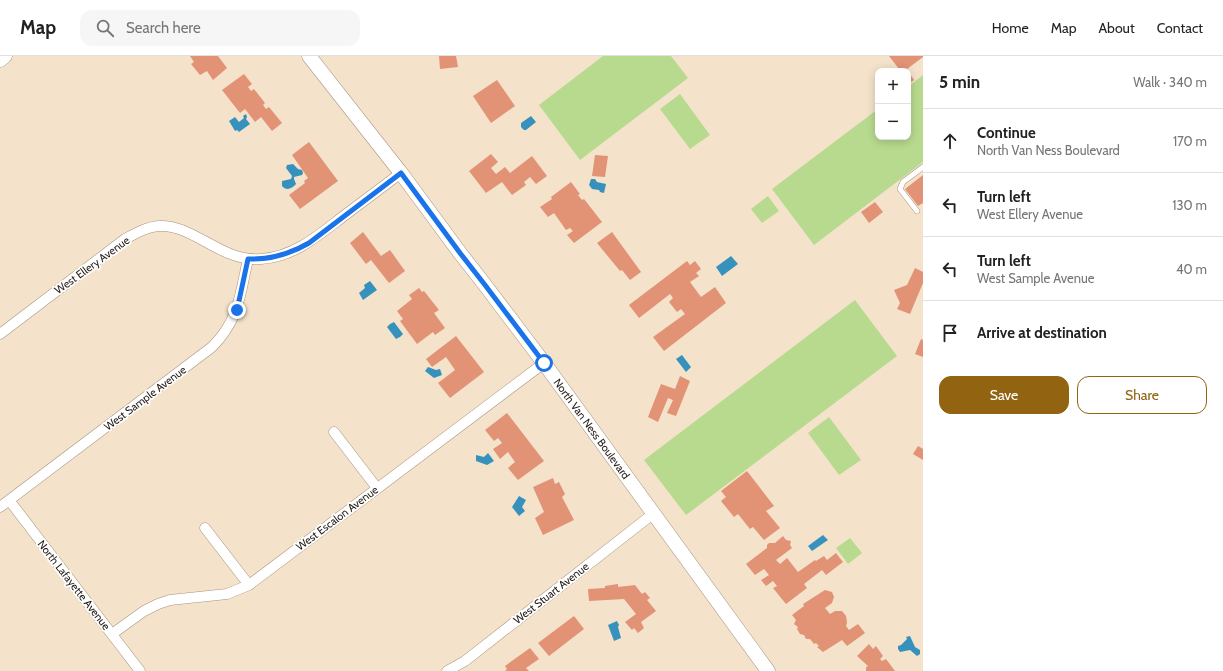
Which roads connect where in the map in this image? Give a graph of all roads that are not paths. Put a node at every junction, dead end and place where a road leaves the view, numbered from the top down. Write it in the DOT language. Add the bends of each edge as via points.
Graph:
graph roads {
  1 [pos="5,56"];
  2 [pos="309,56"];
  3 [pos="0,60"];
  4 [pos="923,167"];
  5 [pos="401,173"];
  6 [pos="917,211"];
  7 [pos="248,259"];
  8 [pos="0,334"];
  9 [pos="544,363"];
  10 [pos="334,432"];
  11 [pos="377,488"];
  12 [pos="9,500"];
  13 [pos="0,506"];
  14 [pos="654,513"];
  15 [pos="205,528"];
  16 [pos="249,585"];
  17 [pos="112,634"];
  18 [pos="140,671"];
  19 [pos="447,671"];
  20 [pos="768,671"];
  1 -- 3 [label="street"];
  2 -- 5 [label="street, North Van Ness Boulevard"];
  4 -- 6 [label="lane" via="903,182 900,189"];
  5 -- 7 [label="street, West Ellery Avenue" via="309,243 276,257"];
  5 -- 9 [label="street, North Van Ness Boulevard"];
  7 -- 8 [label="street, West Ellery Avenue" via="222,251 180,229 169,226 147,229 125,239"];
  7 -- 12 [label="street, West Sample Avenue" via="237,310 221,338"];
  9 -- 11 [label="street, West Escalon Avenue"];
  9 -- 14 [label="street, North Van Ness Boulevard"];
  10 -- 11 [label="street"];
  11 -- 16 [label="street, West Escalon Avenue"];
  12 -- 13 [label="street, West Sample Avenue"];
  12 -- 17 [label="street, North Lafayette Avenue"];
  14 -- 19 [label="street, West Stuart Avenue" via="465,660"];
  14 -- 20 [label="street, North Van Ness Boulevard"];
  15 -- 16 [label="street"];
  16 -- 17 [label="street, West Escalon Avenue" via="227,594 170,600 158,604"];
  17 -- 18 [label="street, North Lafayette Avenue"];
}
